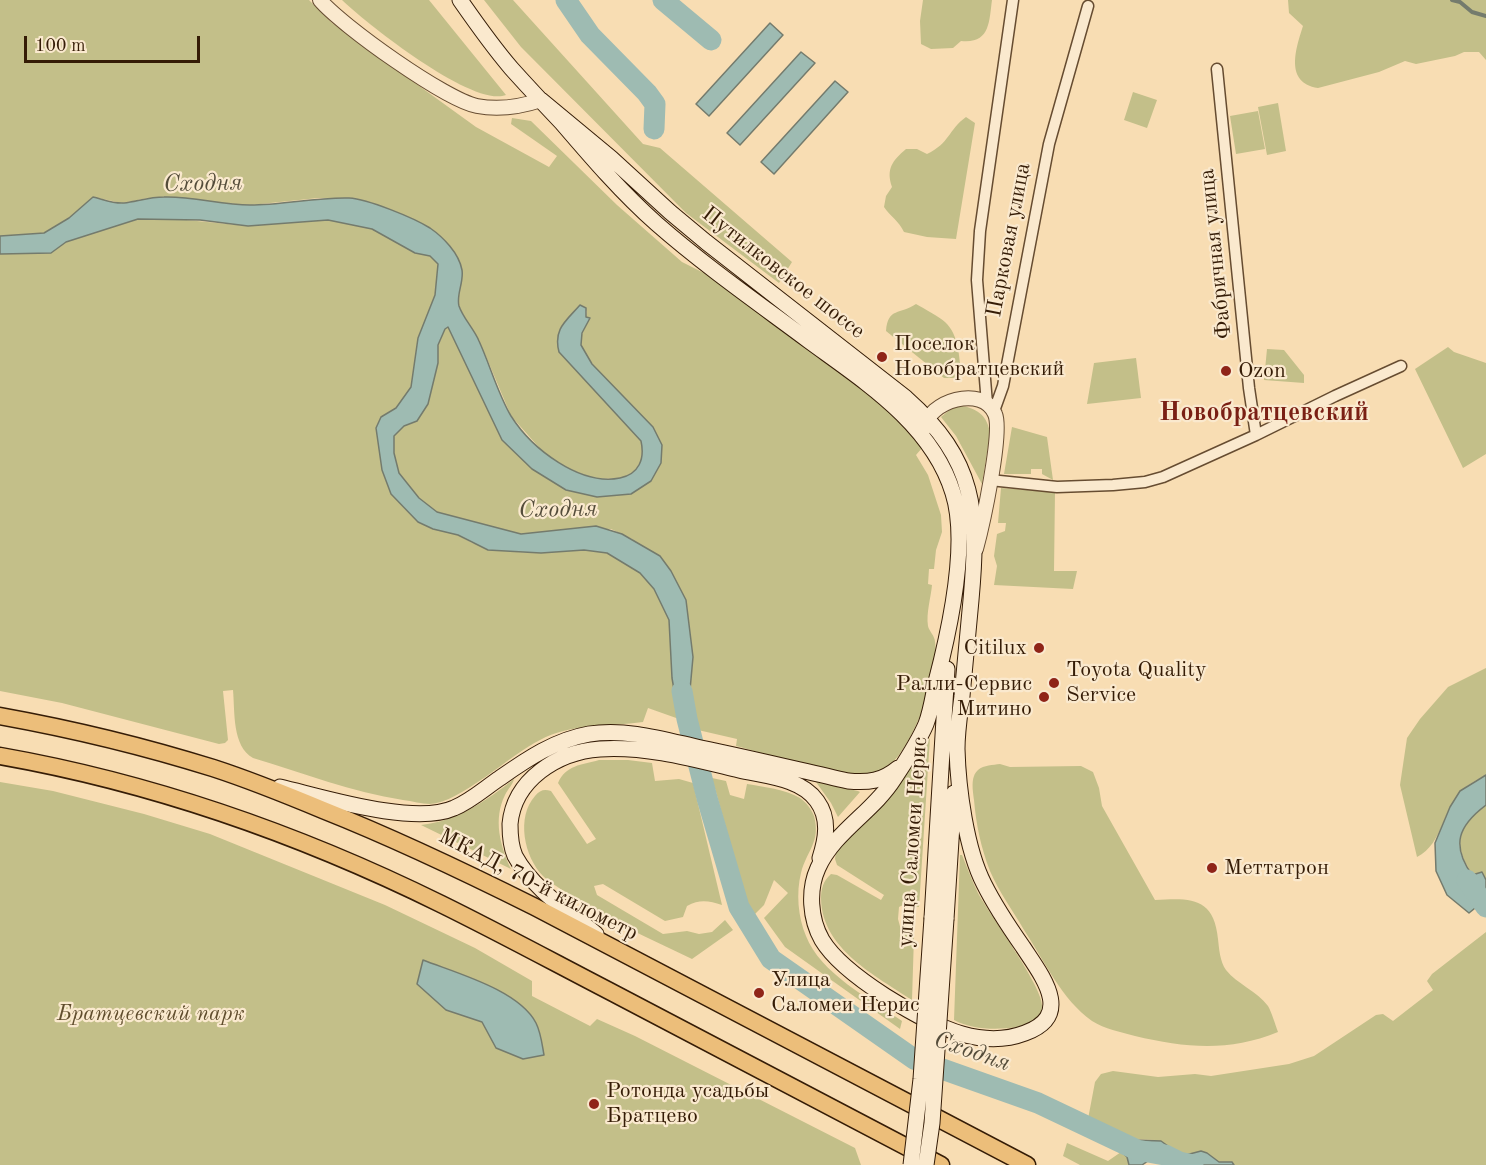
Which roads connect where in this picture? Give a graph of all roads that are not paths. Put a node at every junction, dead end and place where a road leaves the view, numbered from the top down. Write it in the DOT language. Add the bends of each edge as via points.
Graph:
graph roads {
  1 [pos="320,0"];
  2 [pos="460,0"];
  3 [pos="1013,0"];
  4 [pos="1088,6"];
  5 [pos="1217,69"];
  6 [pos="541,100"];
  7 [pos="1401,366"];
  8 [pos="991,407"];
  9 [pos="927,417"];
  10 [pos="1256,435"];
  11 [pos="927,442"];
  12 [pos="990,480"];
  13 [pos="975,554"];
  14 [pos="950,630"];
  15 [pos="0,716"];
  16 [pos="957,748"];
  17 [pos="0,756"];
  18 [pos="902,764"];
  19 [pos="237,777"];
  20 [pos="817,870"];
  21 [pos="939,918"];
  22 [pos="612,948"];
  23 [pos="911,1165"];
  24 [pos="926,1165"];
  25 [pos="941,1165"];
  26 [pos="1027,1165"];
  1 -- 6 [label="street" via="346,25 449,94 475,106 504,108"];
  2 -- 6 [label="main road" via="509,66"];
  3 -- 8 [label="street" via="980,231 977,280"];
  4 -- 8 [label="street, Парковая улица" via="1048,144 1003,386"];
  5 -- 10 [label="street, Фабричная улица"];
  6 -- 9 [label="main road, Путилковское шоссе" via="706,242"];
  6 -- 11 [label="main road, Путилковское шоссе" via="622,192 658,225 897,409"];
  7 -- 10 [label="street"];
  8 -- 9 [label="street" via="976,399 954,400"];
  8 -- 12 [label="street, Парковая улица" via="997,424"];
  9 -- 11 [label="street" via="923,432"];
  9 -- 13 [label="main road, Путилковское шоссе" via="953,452 970,495"];
  10 -- 12 [label="street" via="1145,482 1057,487"];
  11 -- 14 [label="main road, Путилковское шоссе" via="949,480 959,523"];
  12 -- 13 [label="street, Парковая улица"];
  13 -- 16 [label="main road, Путилковское шоссе"];
  14 -- 18 [label="main road, Путилковское шоссе" via="926,723"];
  14 -- 21 [label="main road, улица Саломеи Нерис"];
  15 -- 19 [label="highway, МКАД, 70-й километр" via="121,742"];
  16 -- 20 [label="main road, Путилковское шоссе" via="971,850 991,898 1043,976 1050,1001 1044,1024 1012,1038 959,1034 879,991 844,964 822,940 812,914"];
  16 -- 21 [label="main road, улица Саломеи Нерис"];
  17 -- 25 [label="highway" via="112,779 202,806 376,874 528,948"];
  18 -- 19 [label="main road" via="890,774 867,783 622,732 590,734 555,744 453,809 434,813 380,810"];
  18 -- 20 [label="main road, Путилковское шоссе" via="892,783 839,839"];
  19 -- 22 [label="highway, МКАД, 70-й километр" via="457,867"];
  20 -- 22 [label="main road" via="826,826 817,801 796,784 642,750 596,749 566,757 527,782 517,797 510,832 514,853 539,888"];
  21 -- 23 [label="main road, улица Саломеи Нерис, bridge"];
  21 -- 24 [label="main road, улица Саломеи Нерис, bridge" via="932,1123"];
  22 -- 26 [label="highway, МКАД, 70-й километр"];
}
